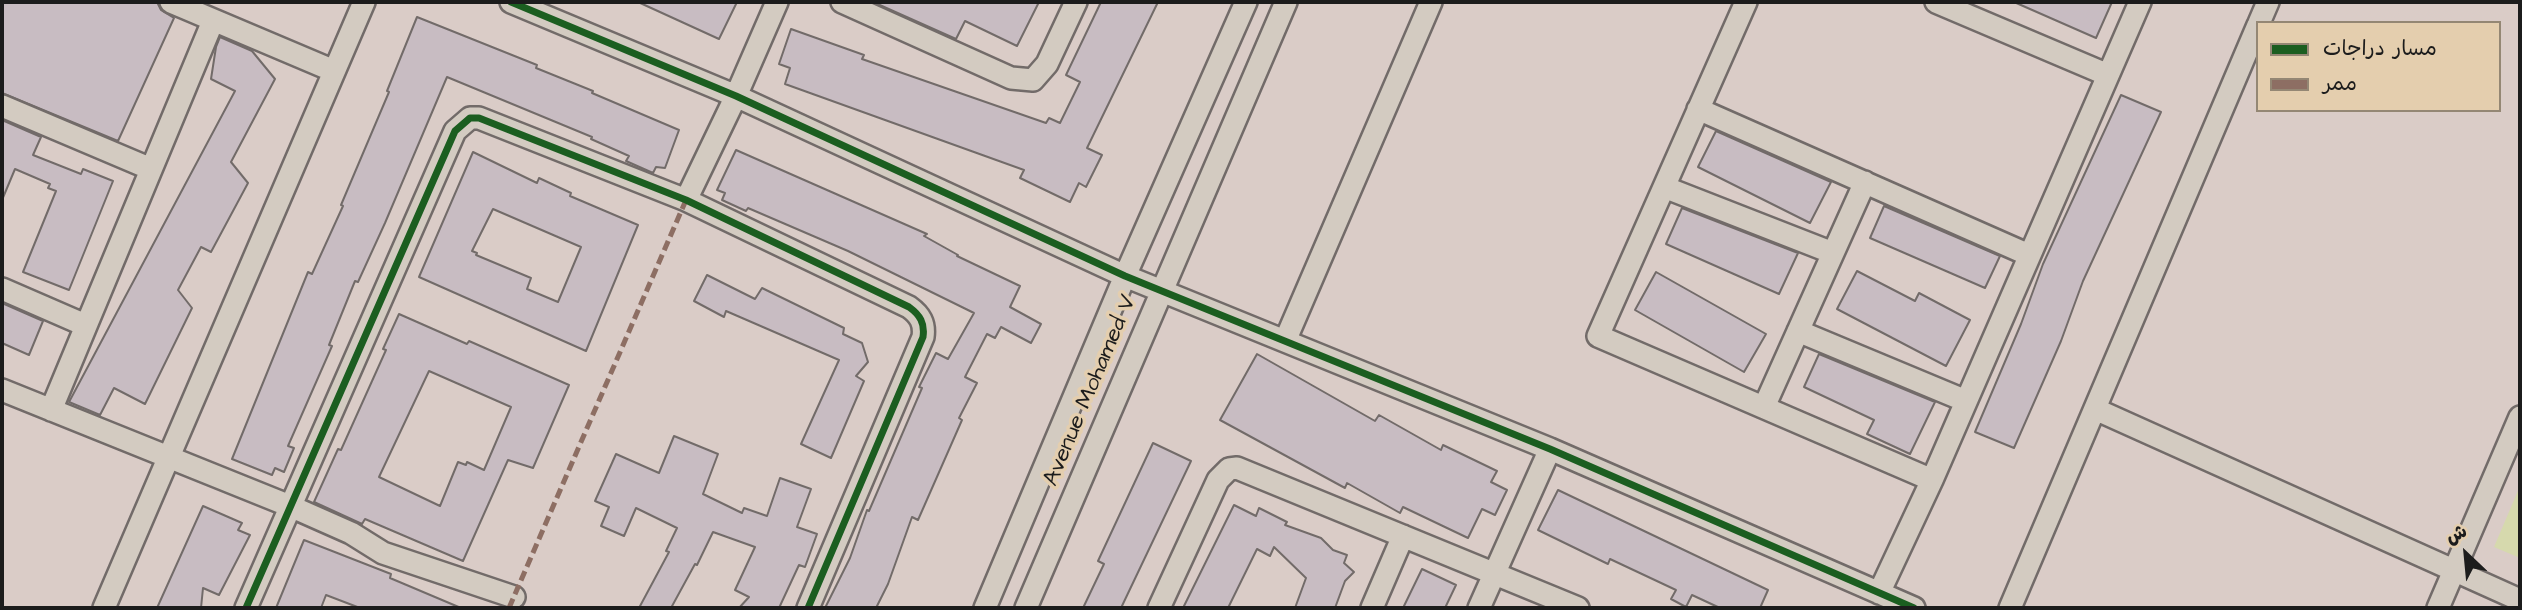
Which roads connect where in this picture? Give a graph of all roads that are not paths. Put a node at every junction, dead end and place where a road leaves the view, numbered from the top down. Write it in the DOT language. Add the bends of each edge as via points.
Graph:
graph roads {
  1 [pos="171,2"];
  2 [pos="364,2"];
  3 [pos="511,2"];
  4 [pos="777,2"];
  5 [pos="842,2"];
  6 [pos="1076,2"];
  7 [pos="1246,2"];
  8 [pos="1286,2"];
  9 [pos="1431,2"];
  10 [pos="1745,2"];
  11 [pos="1940,2"];
  12 [pos="2140,2"];
  13 [pos="2268,2"];
  14 [pos="214,21"];
  15 [pos="2259,21"];
  16 [pos="2256,29"];
  17 [pos="334,71"];
  18 [pos="2108,75"];
  19 [pos="736,96"];
  20 [pos="2,106"];
  21 [pos="1698,109"];
  22 [pos="151,169"];
  23 [pos="1865,183"];
  24 [pos="1664,187"];
  25 [pos="686,200"];
  26 [pos="1833,253"];
  27 [pos="2029,256"];
  28 [pos="1125,276"];
  29 [pos="2,289"];
  30 [pos="1163,292"];
  31 [pos="85,325"];
  32 [pos="1798,331"];
  33 [pos="1285,341"];
  34 [pos="2,390"];
  35 [pos="1966,401"];
  36 [pos="1764,407"];
  37 [pos="2095,409"];
  38 [pos="51,410"];
  39 [pos="2520,417"];
  40 [pos="1550,449"];
  41 [pos="167,457"];
  42 [pos="1931,480"];
  43 [pos="290,506"];
  44 [pos="1403,536"];
  45 [pos="2454,572"];
  46 [pos="1494,574"];
  47 [pos="1879,593"];
  48 [pos="514,597"];
  49 [pos="2520,600"];
  50 [pos="104,608"];
  51 [pos="246,608"];
  52 [pos="808,608"];
  53 [pos="985,608"];
  54 [pos="1026,608"];
  55 [pos="1159,608"];
  56 [pos="1372,608"];
  57 [pos="1479,608"];
  58 [pos="1578,608"];
  59 [pos="1914,608"];
  60 [pos="2010,608"];
  61 [pos="2438,608"];
  1 -- 14 [label="street"];
  2 -- 17 [label="street"];
  3 -- 19 [label="street"];
  4 -- 19 [label="street"];
  5 -- 6 [label="street" via="1022,81 1033,80 1047,64"];
  7 -- 28 [label="street, Avenue Mohamed V"];
  8 -- 30 [label="street, Avenue Mohamed V"];
  9 -- 33 [label="street"];
  10 -- 21 [label="street"];
  11 -- 18 [label="street"];
  12 -- 18 [label="street"];
  13 -- 15 [label="street"];
  14 -- 17 [label="street"];
  14 -- 22 [label="street"];
  16 -- 37 [label="street"];
  17 -- 41 [label="street"];
  18 -- 27 [label="street"];
  19 -- 25 [label="street"];
  19 -- 28 [label="street"];
  20 -- 22 [label="street"];
  21 -- 23 [label="street"];
  21 -- 24 [label="street"];
  22 -- 31 [label="street"];
  23 -- 26 [label="street"];
  23 -- 27 [label="street"];
  24 -- 26 [label="street"];
  24 -- 36 [label="street" via="1598,336"];
  25 -- 43 [label="street" via="488,119 470,118 462,123"];
  25 -- 52 [label="street" via="909,307 922,319 923,337"];
  26 -- 32 [label="street"];
  27 -- 35 [label="street"];
  28 -- 30 [label="street"];
  28 -- 53 [label="street, Avenue Mohamed V"];
  29 -- 31 [label="street"];
  30 -- 33 [label="street"];
  30 -- 54 [label="street, Avenue Mohamed V"];
  31 -- 38 [label="street"];
  32 -- 35 [label="street"];
  32 -- 36 [label="street"];
  33 -- 40 [label="street"];
  34 -- 38 [label="street"];
  35 -- 42 [label="street"];
  36 -- 42 [label="street"];
  37 -- 45 [label="street"];
  37 -- 60 [label="street"];
  38 -- 41 [label="street"];
  39 -- 45 [label="street"];
  40 -- 46 [label="street"];
  40 -- 47 [label="street"];
  41 -- 43 [label="street"];
  41 -- 50 [label="street"];
  42 -- 47 [label="street"];
  43 -- 48 [label="street" via="383,553"];
  43 -- 51 [label="street"];
  44 -- 46 [label="street"];
  44 -- 55 [label="street" via="1245,470 1229,469 1218,480"];
  44 -- 56 [label="street"];
  45 -- 49 [label="street"];
  45 -- 61 [label="street"];
  46 -- 57 [label="street"];
  46 -- 58 [label="street"];
  47 -- 59 [label="street"];
}
